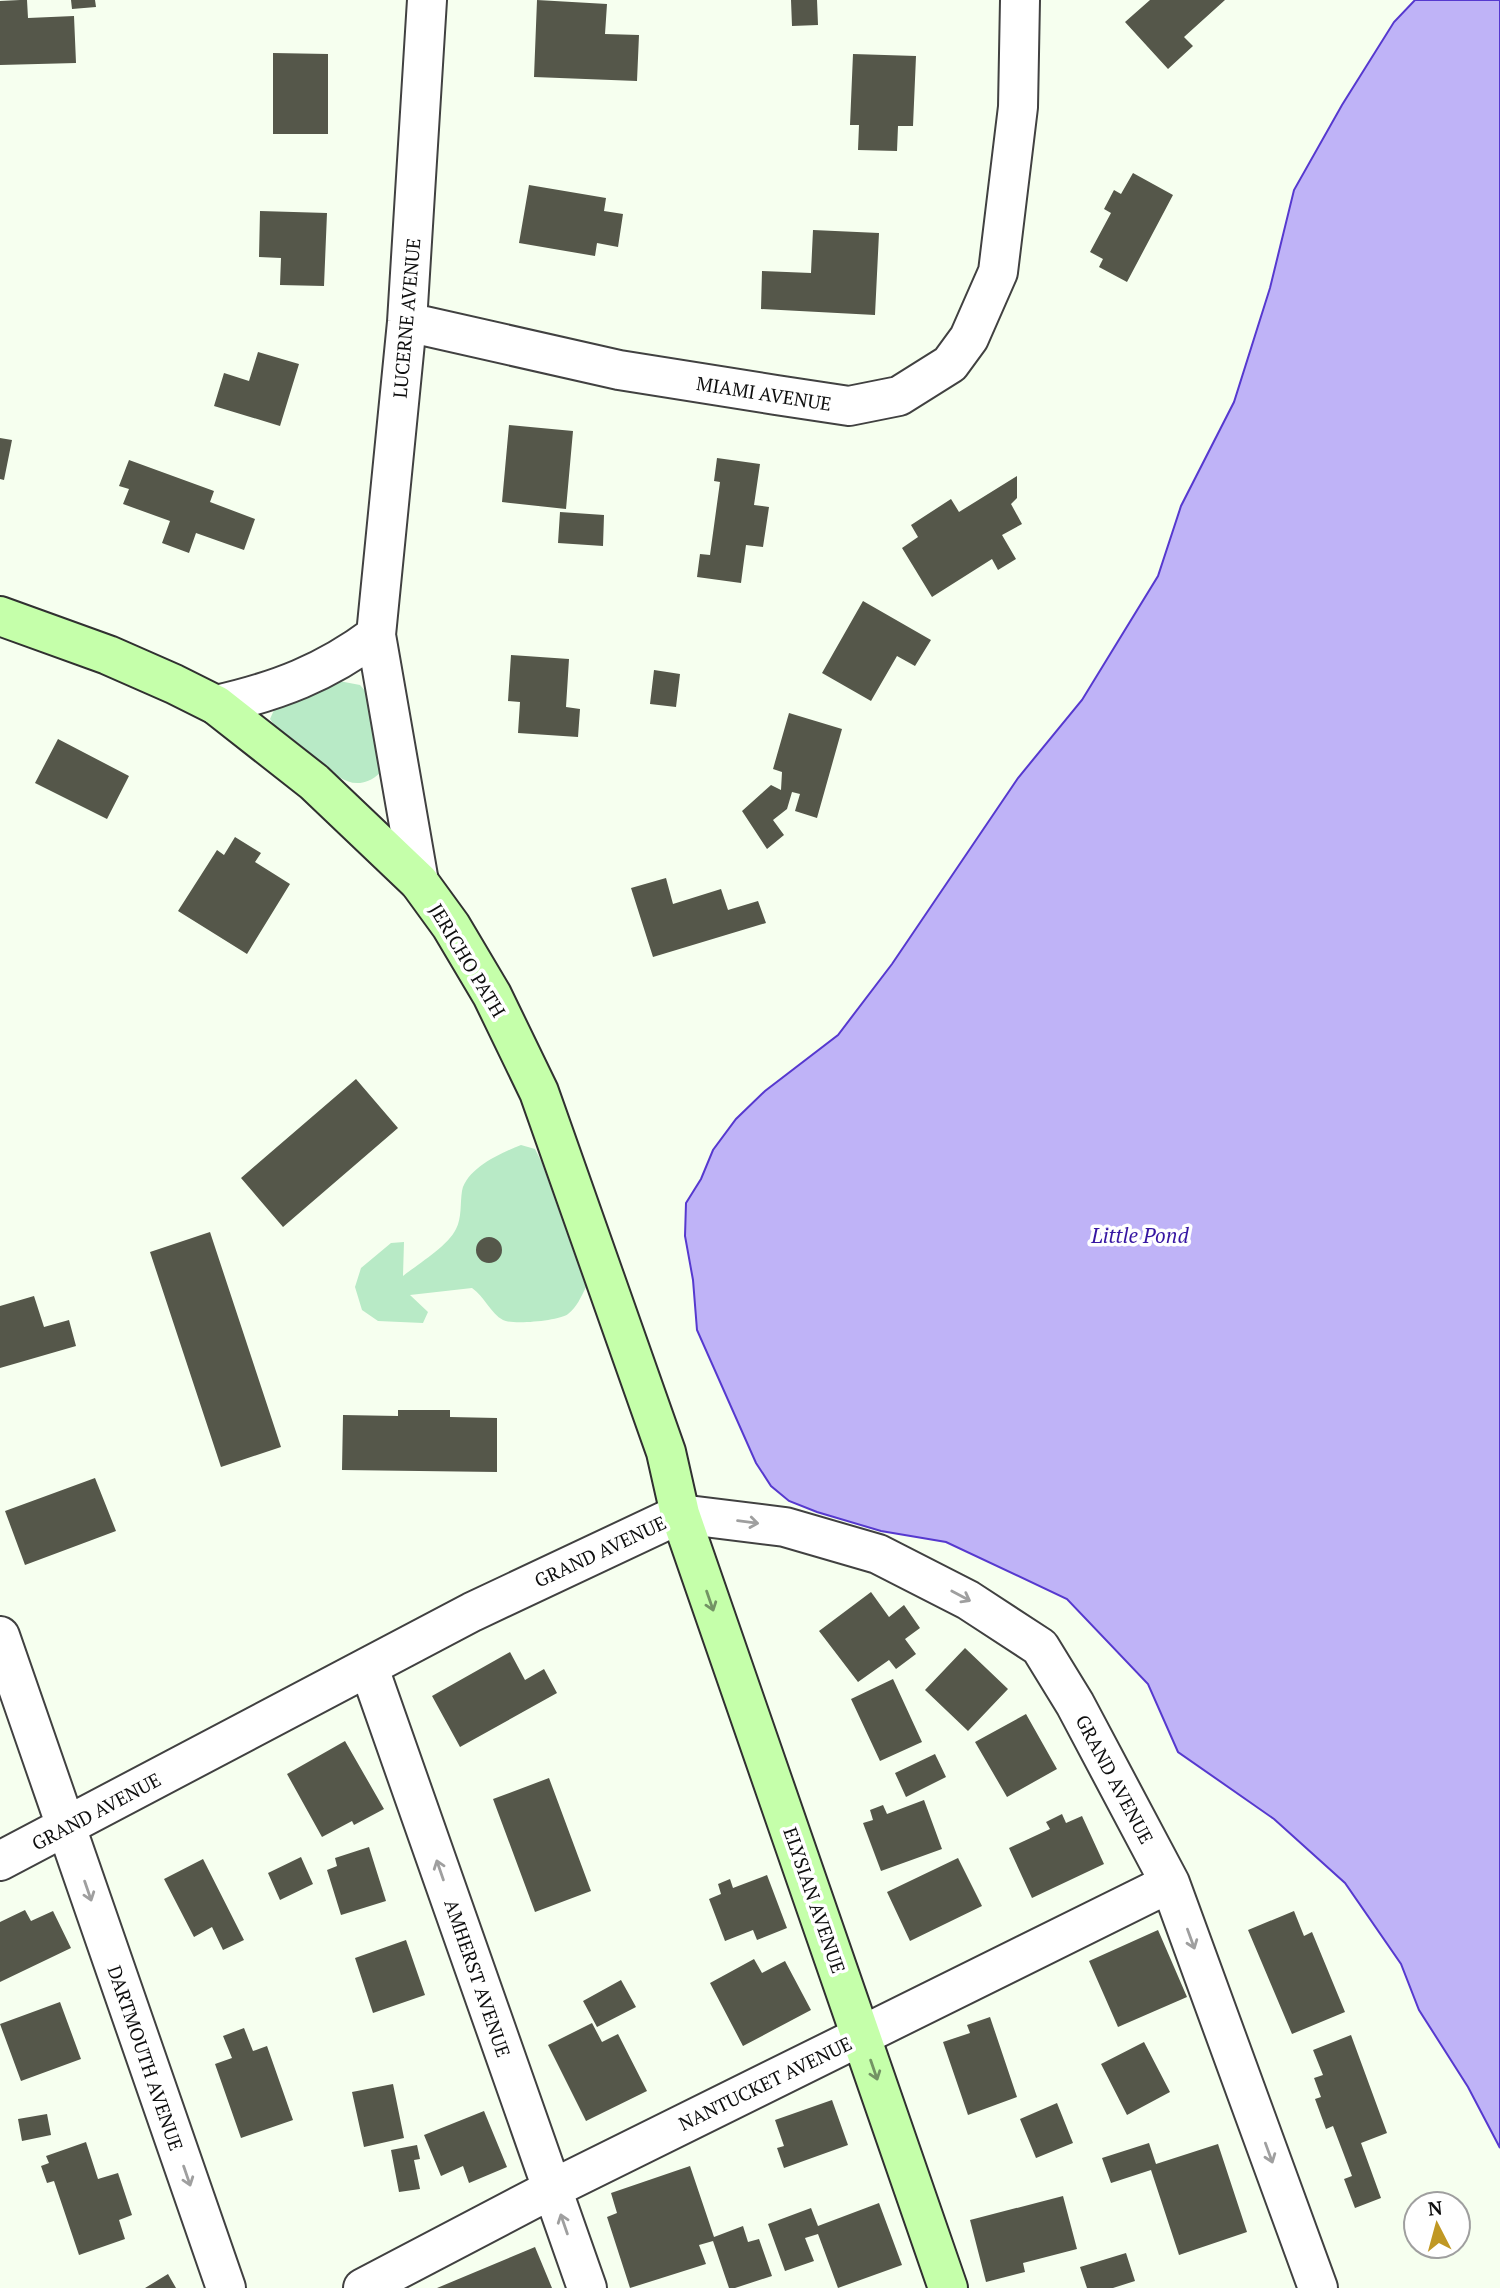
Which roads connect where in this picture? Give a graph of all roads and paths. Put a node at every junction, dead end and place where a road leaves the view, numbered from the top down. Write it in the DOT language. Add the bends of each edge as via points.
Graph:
graph roads {
  1 [pos="427,0"];
  2 [pos="1020,0"];
  3 [pos="407,322"];
  4 [pos="0,615"];
  5 [pos="376,635"];
  6 [pos="216,705"];
  7 [pos="419,882"];
  8 [pos="680,1514"];
  9 [pos="0,1636"];
  10 [pos="369,1668"];
  11 [pos="65,1827"];
  12 [pos="0,1861"];
  13 [pos="1170,1883"];
  14 [pos="862,2035"];
  15 [pos="552,2189"];
  16 [pos="226,2288"];
  17 [pos="363,2288"];
  18 [pos="587,2288"];
  19 [pos="948,2288"];
  20 [pos="1318,2288"];
  1 -- 3 [label="street, LUCERNE AVENUE"];
  2 -- 3 [label="street, MIAMI AVENUE" via="1018,107 999,272 970,338 950,364 899,396 849,406 800,399 619,370"];
  3 -- 5 [label="street, LUCERNE AVENUE"];
  4 -- 6 [label="street, JERICHO PATH" via="108,655"];
  5 -- 6 [label="street" via="328,667 262,694"];
  5 -- 7 [label="street, LUCERNE AVENUE"];
  6 -- 7 [label="street, JERICHO PATH" via="314,782"];
  7 -- 8 [label="street, JERICHO PATH" via="492,995 539,1092 666,1452"];
  8 -- 10 [label="street, GRAND AVENUE" via="472,1612"];
  8 -- 13 [label="street, GRAND AVENUE, one-way" via="785,1527 877,1554 968,1600 1040,1647"];
  8 -- 14 [label="street, ELYSIAN AVENUE, one-way"];
  9 -- 11 [label="street, DARTMOUTH AVENUE"];
  10 -- 11 [label="street, GRAND AVENUE"];
  15 -- 10 [label="street, AMHERST AVENUE, one-way"];
  11 -- 12 [label="street, GRAND AVENUE"];
  11 -- 16 [label="street, DARTMOUTH AVENUE, one-way"];
  13 -- 14 [label="street, NANTUCKET AVENUE"];
  13 -- 20 [label="street, GRAND AVENUE, one-way"];
  14 -- 15 [label="street, NANTUCKET AVENUE"];
  14 -- 19 [label="street, ELYSIAN AVENUE, one-way"];
  15 -- 17 [label="street, NANTUCKET AVENUE"];
  18 -- 15 [label="street, AMHERST AVENUE, one-way"];
}
